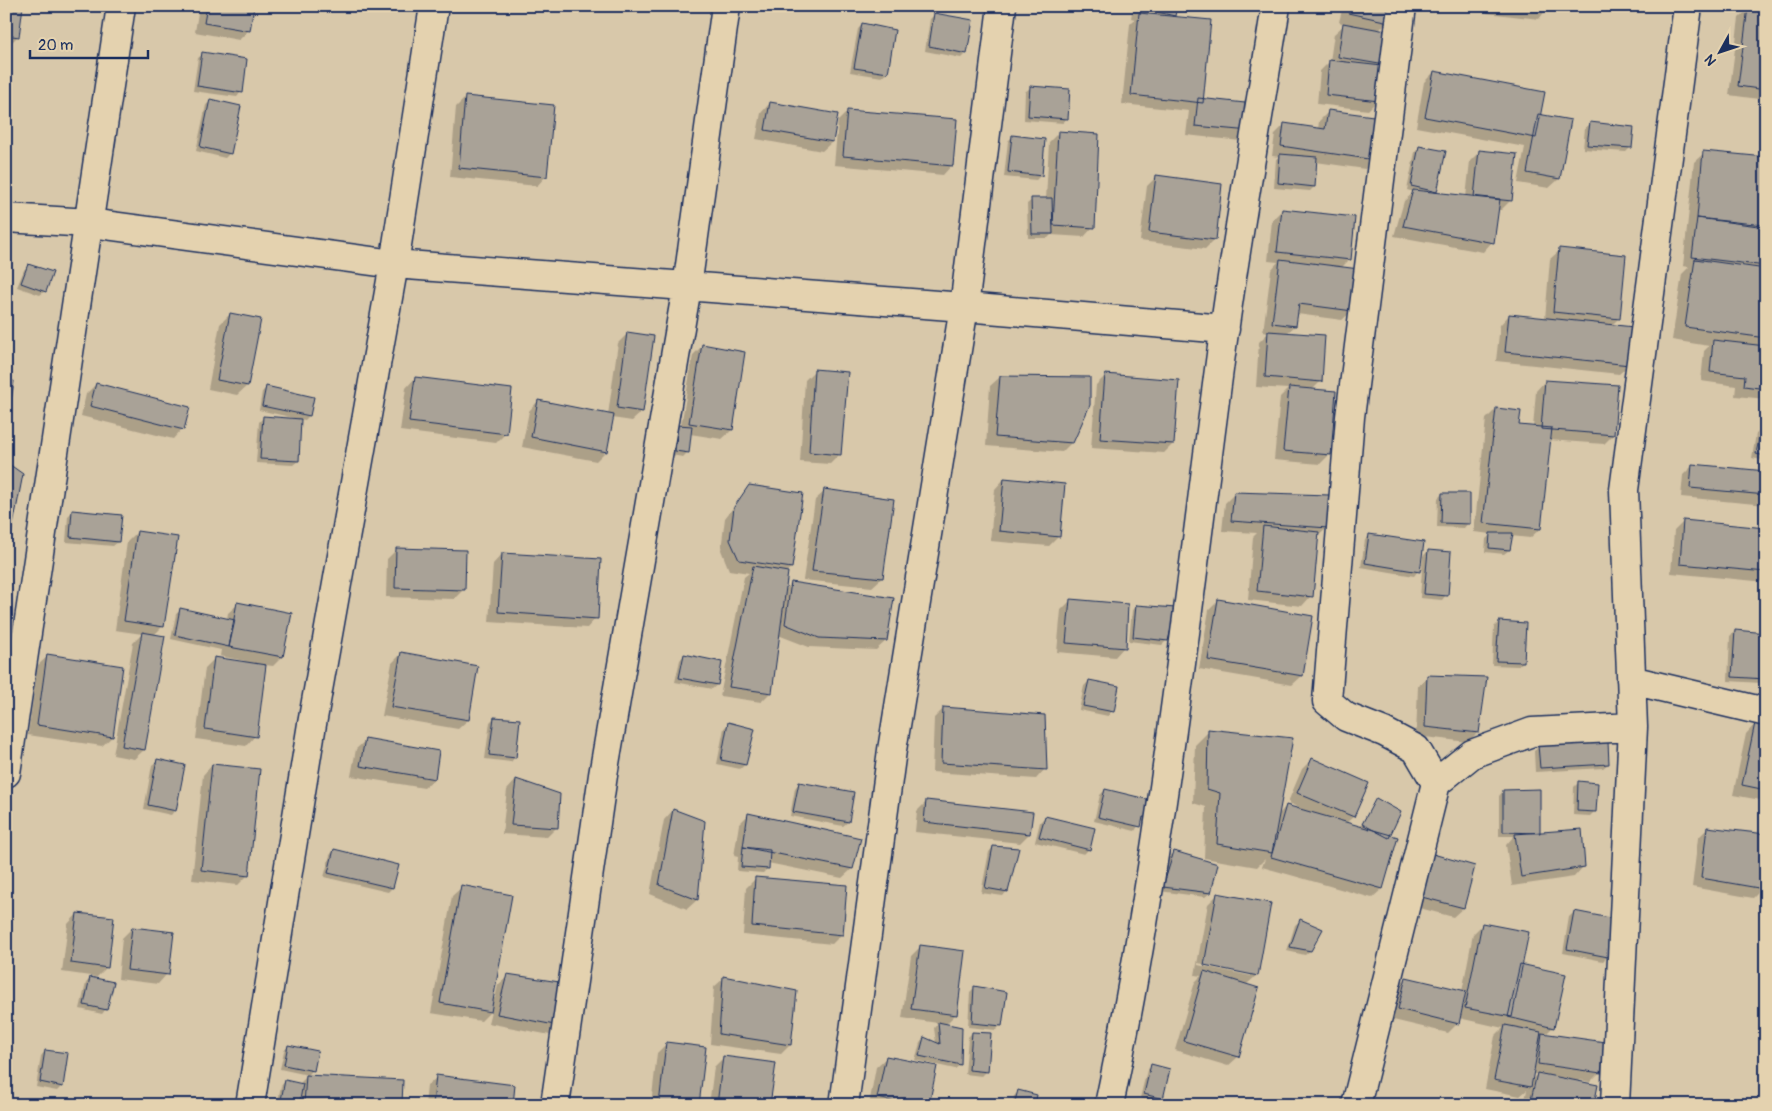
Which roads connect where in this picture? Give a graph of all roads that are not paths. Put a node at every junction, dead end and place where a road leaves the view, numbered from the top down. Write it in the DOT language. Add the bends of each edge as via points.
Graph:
graph roads {
  1 [pos="121,6"];
  2 [pos="434,6"];
  3 [pos="726,6"];
  4 [pos="1002,6"];
  5 [pos="1276,6"];
  6 [pos="1402,6"];
  7 [pos="1688,6"];
  8 [pos="6,218"];
  9 [pos="90,223"];
  10 [pos="394,264"];
  11 [pos="687,287"];
  12 [pos="964,307"];
  13 [pos="1225,329"];
  14 [pos="1631,680"];
  15 [pos="1766,712"];
  16 [pos="1633,726"];
  17 [pos="6,773"];
  18 [pos="1436,784"];
  19 [pos="250,1105"];
  20 [pos="555,1105"];
  21 [pos="844,1105"];
  22 [pos="1109,1105"];
  23 [pos="1356,1105"];
  24 [pos="1615,1105"];
  1 -- 9 [label="street"];
  2 -- 10 [label="street"];
  3 -- 11 [label="street"];
  4 -- 12 [label="street"];
  5 -- 13 [label="street"];
  6 -- 18 [label="street" via="1350,417 1327,701 1346,717 1416,749"];
  7 -- 14 [label="street" via="1624,490"];
  8 -- 9 [label="street"];
  9 -- 10 [label="street"];
  9 -- 17 [label="street"];
  10 -- 11 [label="street"];
  10 -- 19 [label="street" via="312,724"];
  11 -- 12 [label="street"];
  11 -- 20 [label="street" via="603,775"];
  12 -- 13 [label="street"];
  12 -- 21 [label="street" via="892,750"];
  13 -- 22 [label="street" via="1177,705 1132,992"];
  14 -- 15 [label="street"];
  14 -- 16 [label="street"];
  16 -- 18 [label="street" via="1532,732 1472,754"];
  16 -- 24 [label="street"];
  18 -- 23 [label="street"];
}
